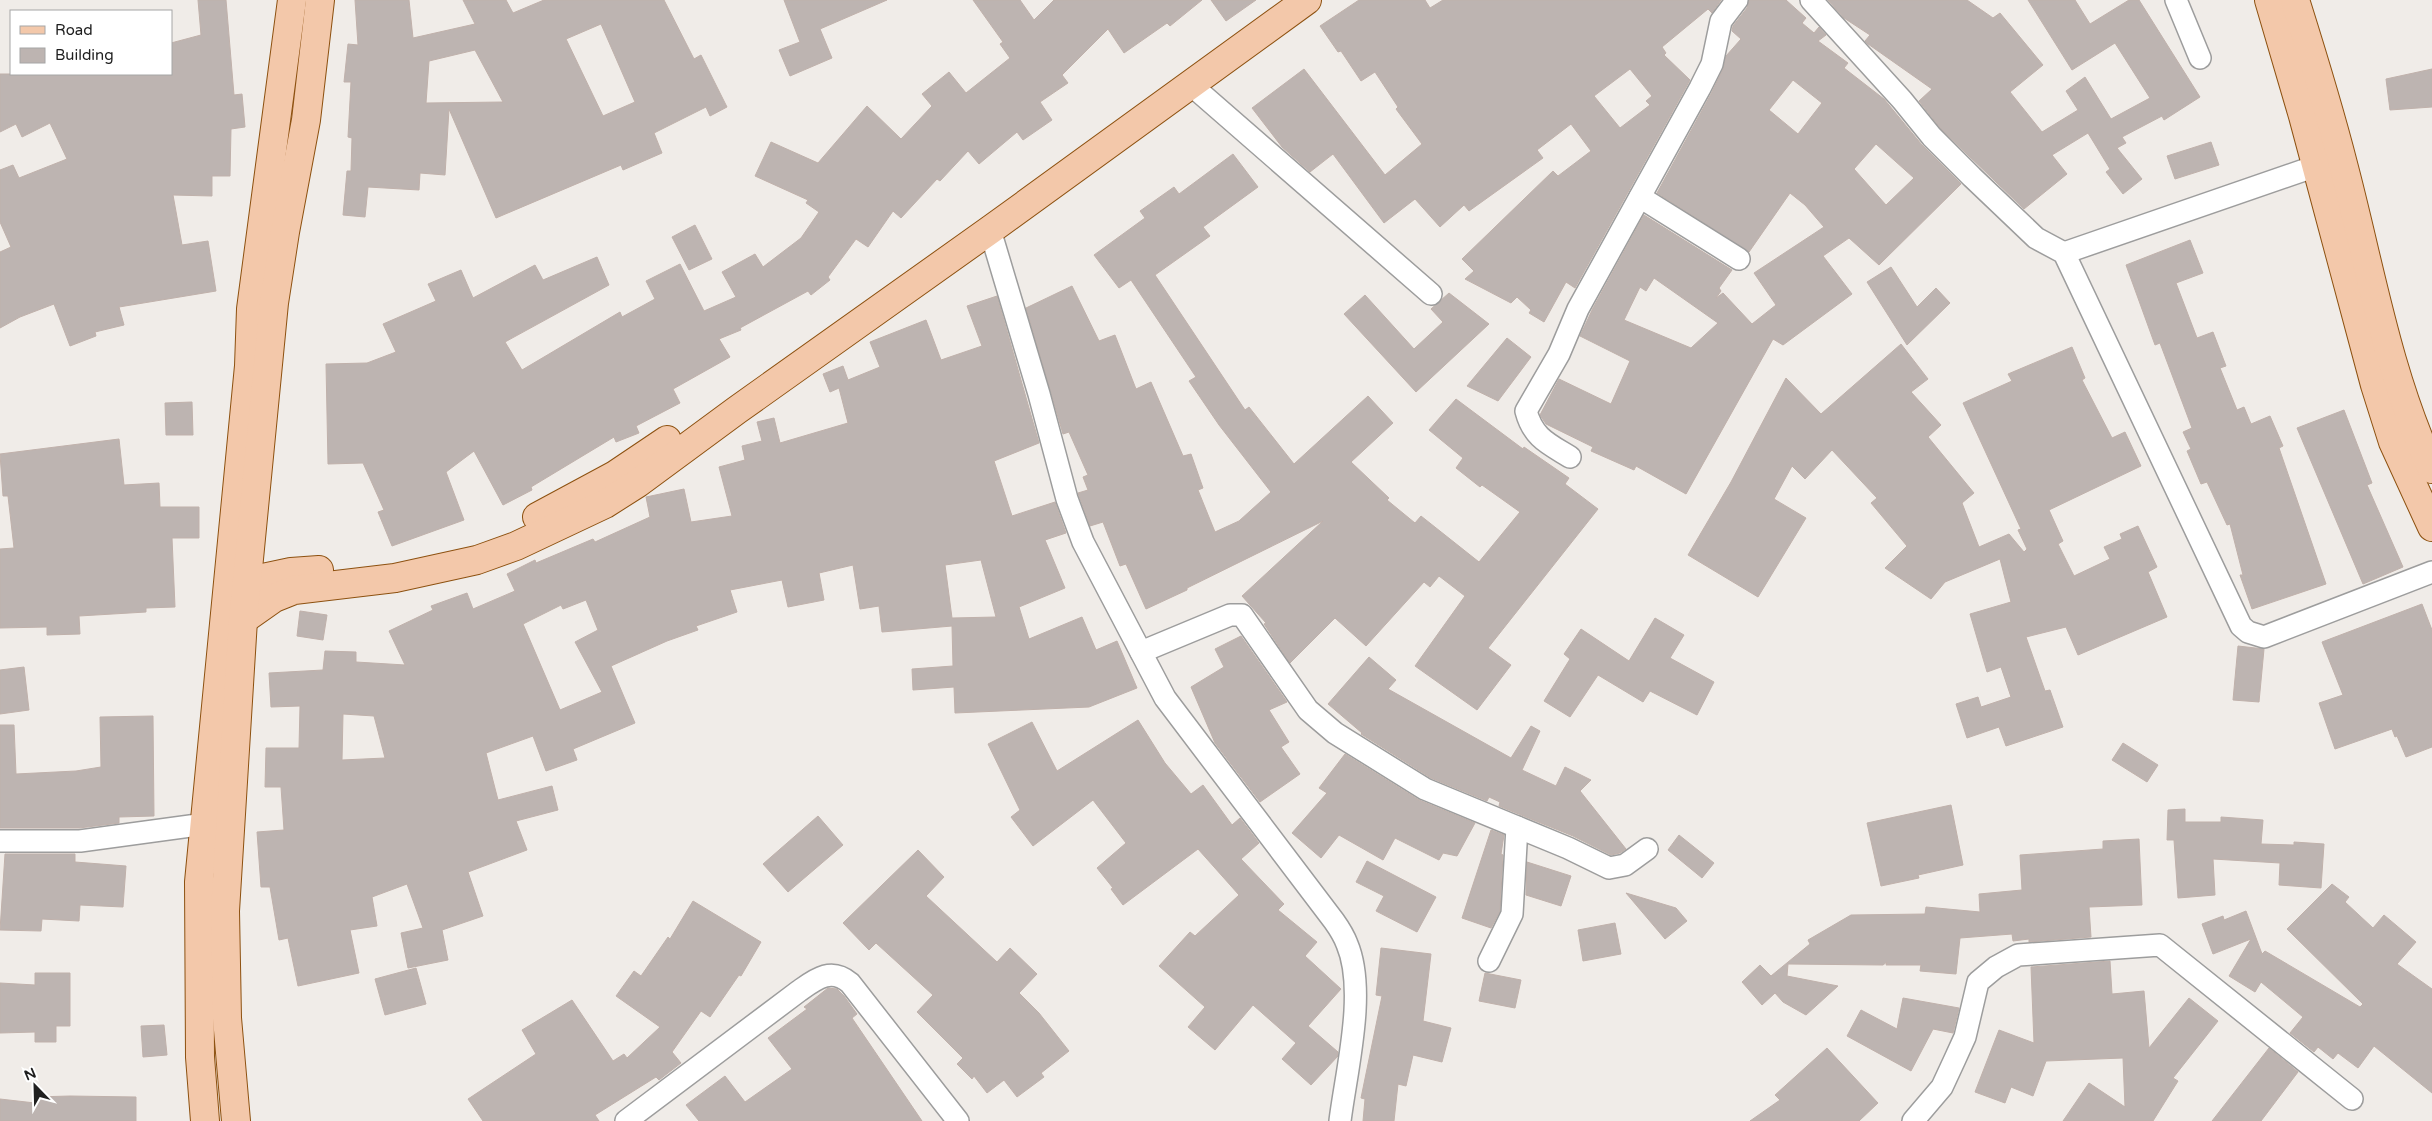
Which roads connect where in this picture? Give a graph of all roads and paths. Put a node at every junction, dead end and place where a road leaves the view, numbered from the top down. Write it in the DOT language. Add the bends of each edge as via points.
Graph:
graph roads {
  1 [pos="292,0"];
  2 [pos="320,0"];
  3 [pos="1280,0"];
  4 [pos="1307,0"];
  5 [pos="1737,0"];
  6 [pos="1811,0"];
  7 [pos="2176,0"];
  8 [pos="2270,0"];
  9 [pos="2295,0"];
  10 [pos="2200,58"];
  11 [pos="1190,84"];
  12 [pos="278,117"];
  13 [pos="306,120"];
  14 [pos="2316,166"];
  15 [pos="1640,197"];
  16 [pos="990,230"];
  17 [pos="2064,253"];
  18 [pos="1738,259"];
  19 [pos="1431,294"];
  20 [pos="262,306"];
  21 [pos="1570,457"];
  22 [pos="2432,469"];
  23 [pos="2432,527"];
  24 [pos="253,528"];
  25 [pos="291,572"];
  26 [pos="2432,572"];
  27 [pos="248,580"];
  28 [pos="243,620"];
  29 [pos="1140,652"];
  30 [pos="205,824"];
  31 [pos="1517,827"];
  32 [pos="0,841"];
  33 [pos="1647,849"];
  34 [pos="1489,961"];
  35 [pos="2352,1099"];
  36 [pos="638,1117"];
  37 [pos="205,1121"];
  38 [pos="236,1121"];
  39 [pos="958,1121"];
  40 [pos="1340,1121"];
  41 [pos="1913,1121"];
  1 -- 12 [label="main road"];
  2 -- 13 [label="main road"];
  3 -- 25 [label="main road" via="750,384 616,475 552,511 477,542 339,569"];
  4 -- 11 [label="main road"];
  5 -- 15 [label="street" via="1721,21 1712,64"];
  6 -- 17 [label="street" via="1952,157 2036,238"];
  7 -- 10 [label="street"];
  8 -- 14 [label="main road"];
  9 -- 22 [label="main road" via="2343,163 2406,408"];
  11 -- 16 [label="main road"];
  11 -- 19 [label="street"];
  12 -- 13 [label="main road"];
  12 -- 20 [label="main road"];
  13 -- 20 [label="main road" via="285,232"];
  14 -- 17 [label="street"];
  14 -- 23 [label="main road" via="2393,442"];
  15 -- 18 [label="street"];
  15 -- 21 [label="street" via="1526,411 1530,426 1540,438"];
  16 -- 28 [label="main road" via="638,483 578,518 477,560 395,578 294,590 266,602"];
  16 -- 29 [label="street" via="1067,499 1083,542"];
  17 -- 26 [label="street" via="2241,626 2248,632 2264,636"];
  20 -- 24 [label="main road" via="270,349"];
  20 -- 30 [label="main road" via="249,366"];
  24 -- 25 [label="main road" via="271,556"];
  24 -- 27 [label="main road"];
  25 -- 27 [label="main road"];
  27 -- 28 [label="main road"];
  28 -- 38 [label="main road" via="225,911 227,1018"];
  29 -- 31 [label="street" via="1230,615 1242,615 1308,710 1335,733 1425,790"];
  29 -- 40 [label="street" via="1165,698 1320,902 1348,945 1356,1001"];
  30 -- 32 [label="street" via="80,841"];
  30 -- 37 [label="main road" via="199,882 198,960"];
  31 -- 33 [label="street" via="1609,868 1625,865"];
  31 -- 34 [label="street" via="1512,914"];
  35 -- 41 [label="street" via="2160,945 2018,956 1996,967 1978,982 1965,1037 1942,1087"];
  36 -- 39 [label="street" via="812,981 836,974 850,983"];
}
